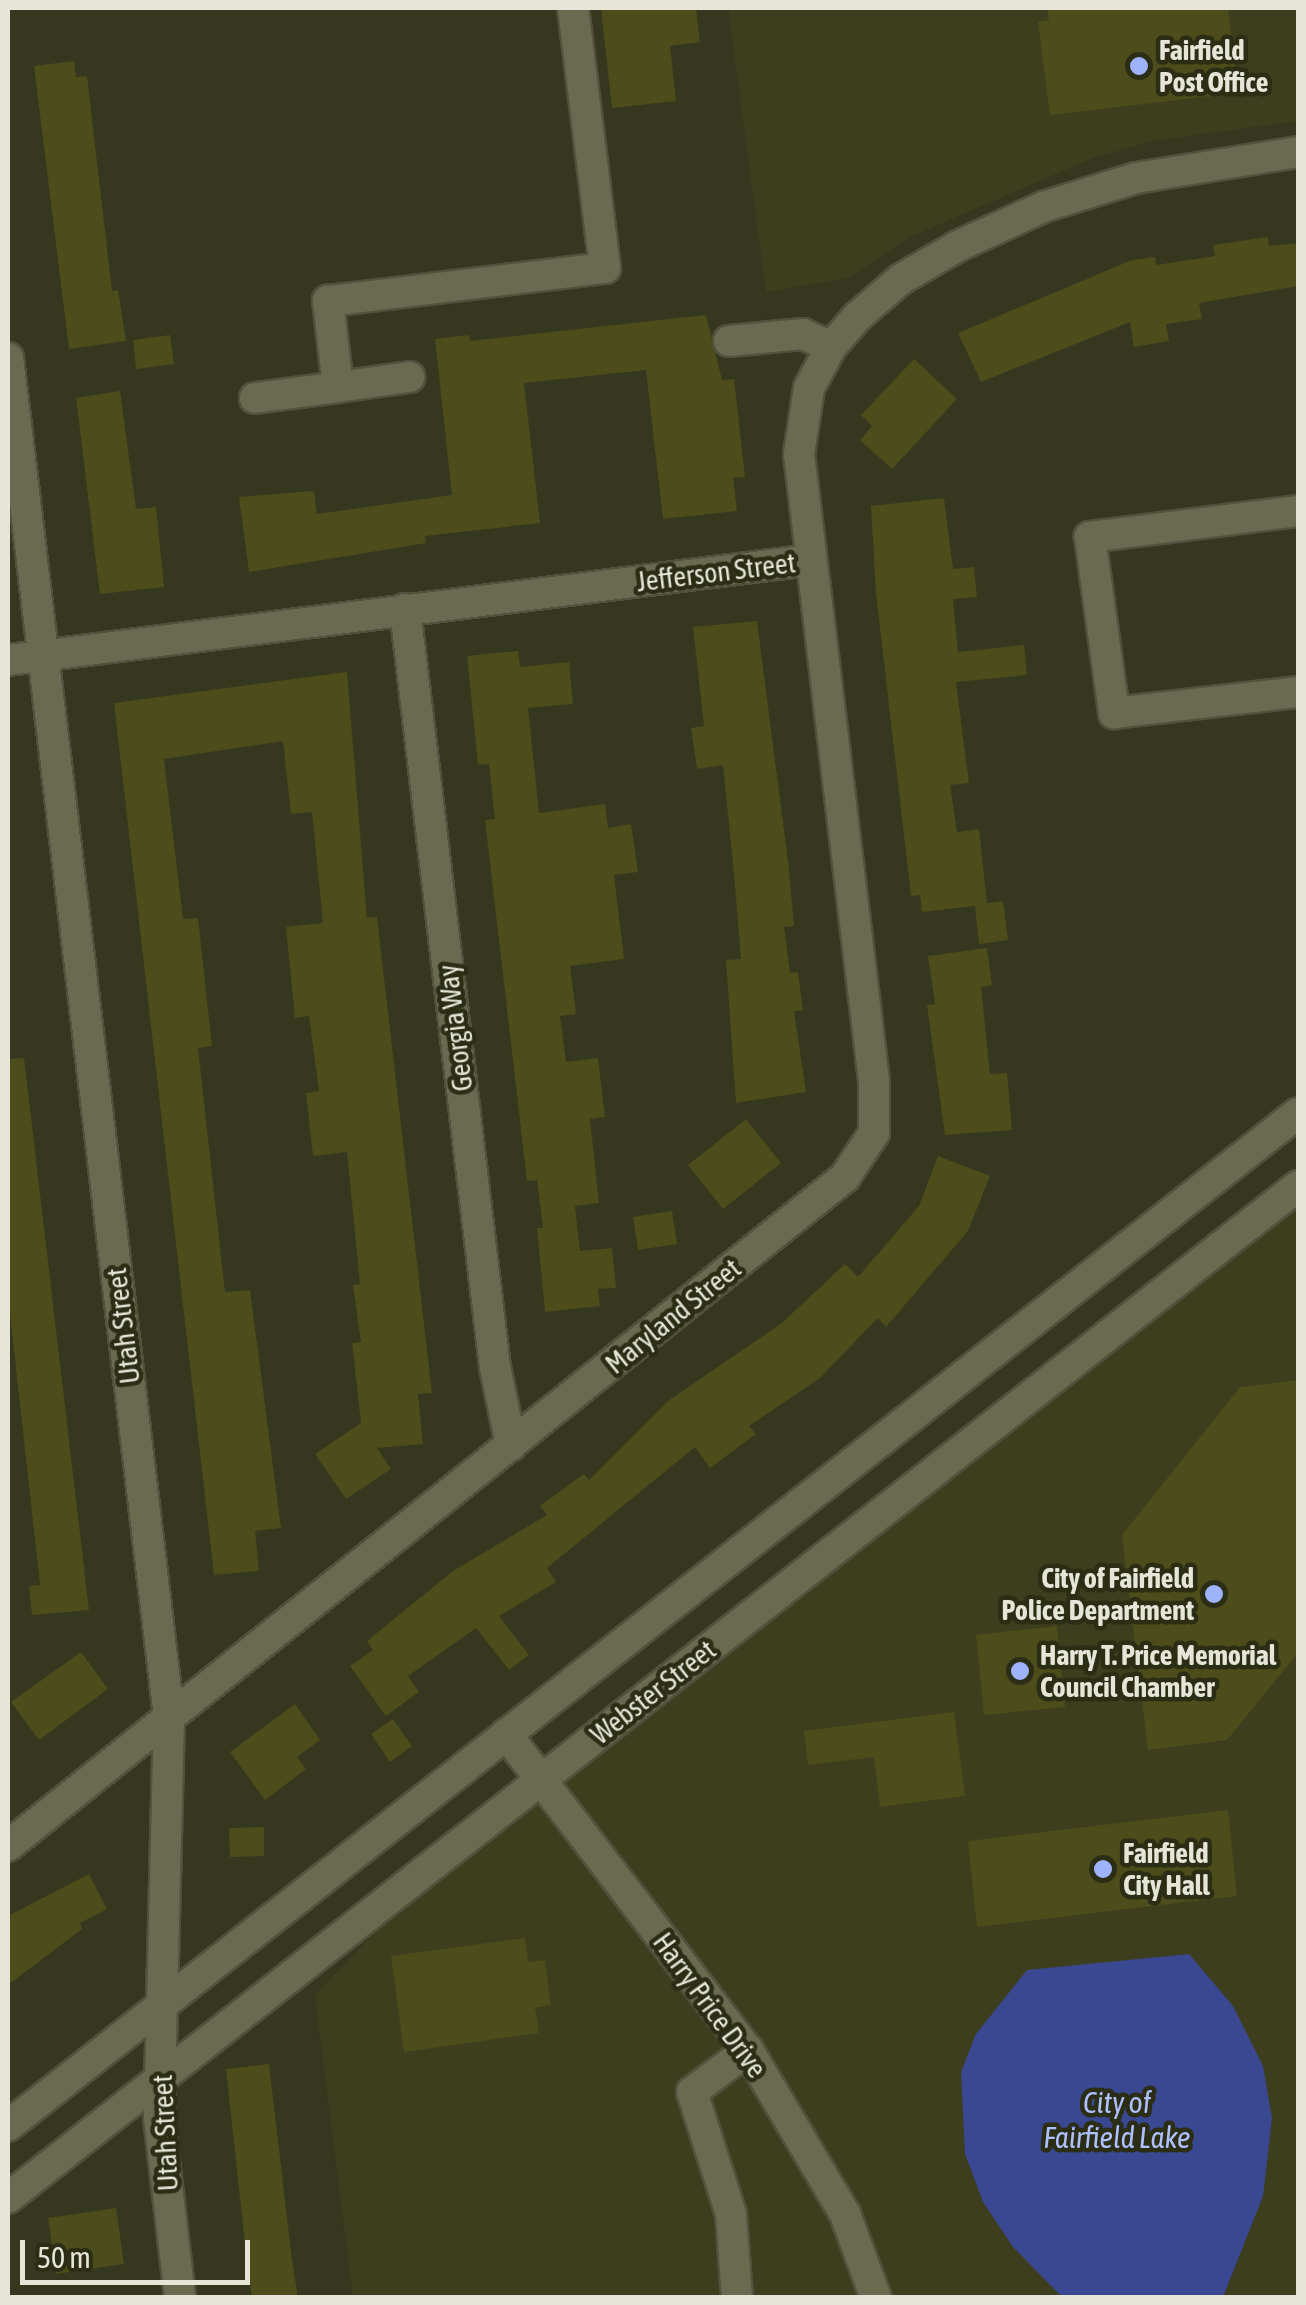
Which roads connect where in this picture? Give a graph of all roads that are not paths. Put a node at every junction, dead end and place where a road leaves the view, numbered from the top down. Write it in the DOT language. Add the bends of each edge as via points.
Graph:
graph roads {
  1 [pos="573,8"];
  2 [pos="1298,152"];
  3 [pos="728,341"];
  4 [pos="831,346"];
  5 [pos="8,358"];
  6 [pos="409,377"];
  7 [pos="338,387"];
  8 [pos="255,398"];
  9 [pos="1298,512"];
  10 [pos="810,560"];
  11 [pos="405,609"];
  12 [pos="44,655"];
  13 [pos="8,660"];
  14 [pos="1298,692"];
  15 [pos="1298,1114"];
  16 [pos="1260,1144"];
  17 [pos="1298,1146"];
  18 [pos="1298,1186"];
  19 [pos="510,1445"];
  20 [pos="760,1537"];
  21 [pos="787,1585"];
  22 [pos="169,1716"];
  23 [pos="506,1734"];
  24 [pos="540,1781"];
  25 [pos="8,1846"];
  26 [pos="164,2004"];
  27 [pos="748,2050"];
  28 [pos="160,2081"];
  29 [pos="8,2126"];
  30 [pos="8,2198"];
  31 [pos="180,2298"];
  32 [pos="737,2298"];
  33 [pos="876,2298"];
  1 -- 7 [label="street" via="605,268 328,301"];
  2 -- 4 [label="street, Jefferson Street" via="1136,178 1043,207 900,279"];
  3 -- 4 [label="street" via="802,334"];
  4 -- 10 [label="street, Jefferson Street" via="809,388 800,454"];
  5 -- 12 [label="street, Utah Street"];
  6 -- 7 [label="street"];
  7 -- 8 [label="street"];
  9 -- 14 [label="street" via="1090,537 1114,713"];
  10 -- 11 [label="street, Jefferson Street"];
  10 -- 19 [label="street, Maryland Street" via="849,842 874,1133 844,1177"];
  11 -- 12 [label="street, Jefferson Street"];
  11 -- 19 [label="street, Georgia Way" via="495,1367"];
  12 -- 13 [label="street, Jefferson Street"];
  12 -- 22 [label="street, Utah Street"];
  15 -- 16 [label="street, Webster Street"];
  16 -- 17 [label="street"];
  16 -- 20 [label="street, Webster Street"];
  18 -- 21 [label="street, Webster Street"];
  19 -- 22 [label="street, Maryland Street"];
  20 -- 21 [label="street"];
  20 -- 23 [label="street, Webster Street"];
  21 -- 24 [label="street, Webster Street"];
  22 -- 25 [label="street, Maryland Street"];
  22 -- 26 [label="street, Utah Street"];
  23 -- 24 [label="street, Harry Price Drive"];
  23 -- 26 [label="street, Webster Street"];
  24 -- 27 [label="street, Harry Price Drive"];
  24 -- 28 [label="street, Webster Street"];
  26 -- 28 [label="street, Utah Street"];
  26 -- 29 [label="street, Webster Street"];
  27 -- 32 [label="street" via="692,2092 731,2214"];
  27 -- 33 [label="street, Harry Price Drive" via="845,2214"];
  28 -- 30 [label="street, Webster Street"];
  28 -- 31 [label="street, Utah Street"];
}
